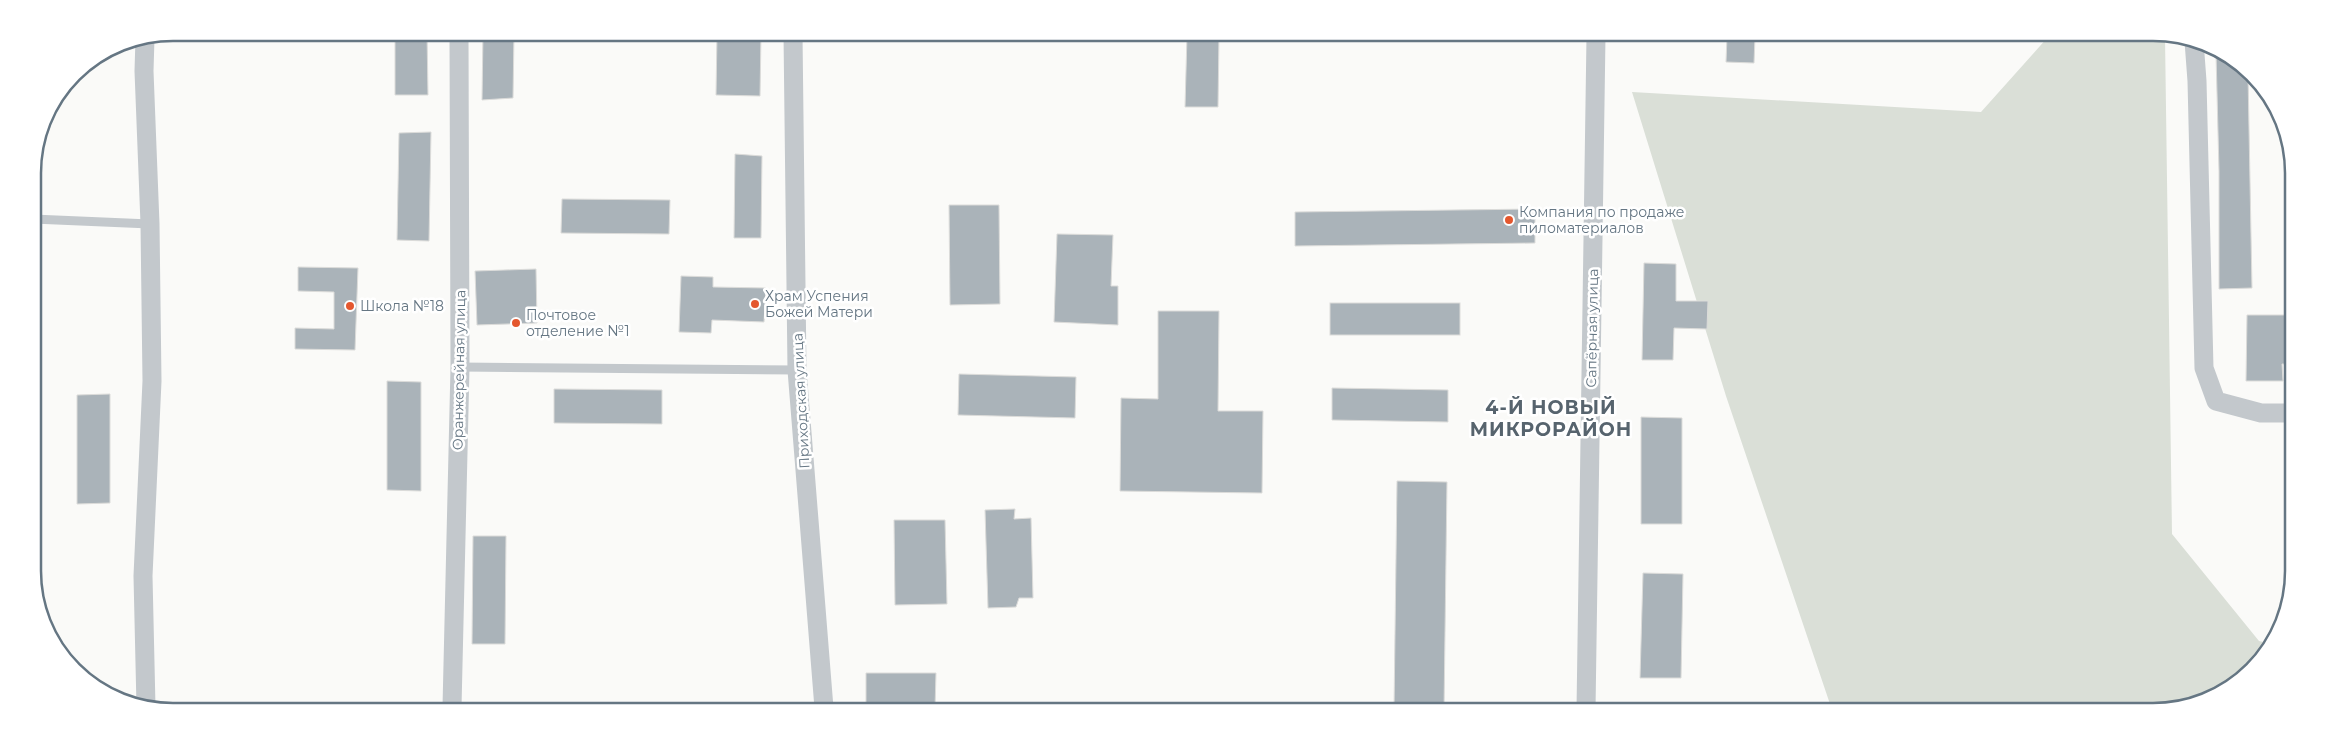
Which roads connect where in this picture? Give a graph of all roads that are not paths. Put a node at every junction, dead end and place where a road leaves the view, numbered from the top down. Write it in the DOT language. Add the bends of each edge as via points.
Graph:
graph roads {
  1 [pos="459,41"];
  2 [pos="793,41"];
  3 [pos="1596,41"];
  4 [pos="145,45"];
  5 [pos="2195,48"];
  6 [pos="42,219"];
  7 [pos="150,224"];
  8 [pos="460,367"];
  9 [pos="797,370"];
  10 [pos="2285,413"];
  11 [pos="146,700"];
  12 [pos="1586,702"];
  13 [pos="452,703"];
  14 [pos="824,703"];
  1 -- 8 [label="street, Оранжерейная улица"];
  2 -- 9 [label="street, Приходская улица"];
  3 -- 12 [label="street, Сапёрная улица"];
  4 -- 7 [label="street"];
  5 -- 10 [label="street" via="2204,368 2216,401 2261,413"];
  6 -- 7 [label="lane"];
  7 -- 11 [label="street" via="152,381 143,576"];
  8 -- 9 [label="lane"];
  8 -- 13 [label="street, Оранжерейная улица"];
  9 -- 14 [label="street, Приходская улица"];
}
